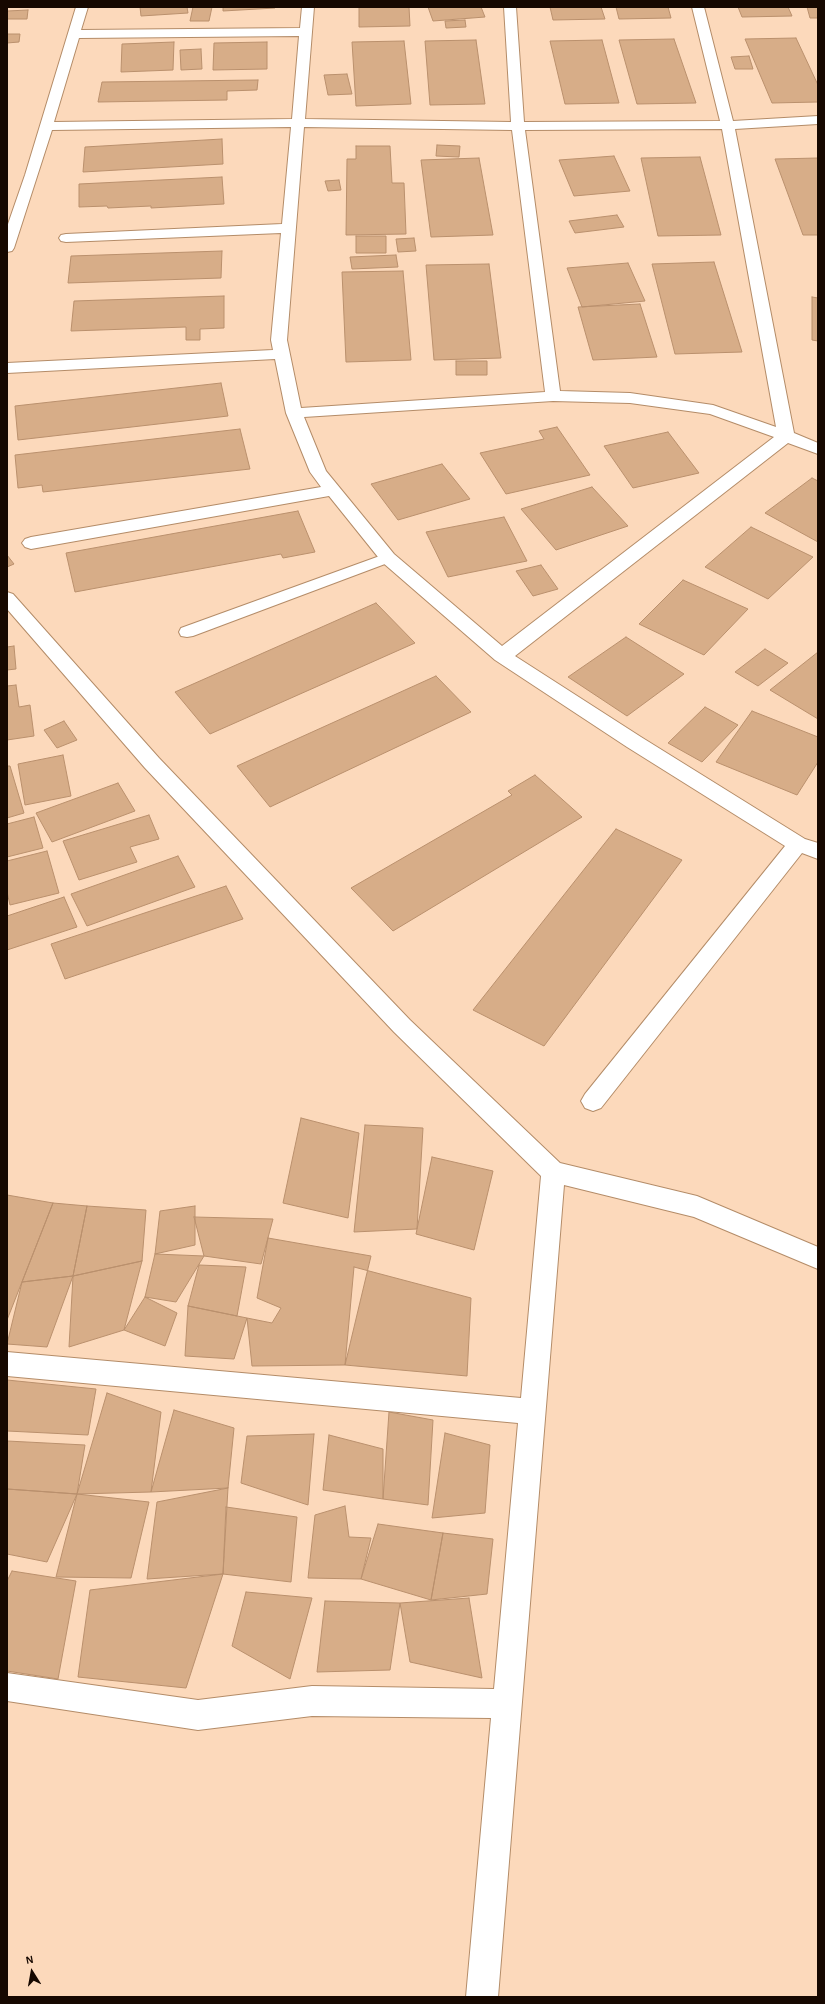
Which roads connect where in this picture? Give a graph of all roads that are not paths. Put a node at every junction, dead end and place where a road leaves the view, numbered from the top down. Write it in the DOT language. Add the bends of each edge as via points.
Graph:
graph roads {
  1 [pos="82,7"];
  2 [pos="308,7"];
  3 [pos="510,7"];
  4 [pos="698,7"];
  5 [pos="306,32"];
  6 [pos="74,34"];
  7 [pos="818,120"];
  8 [pos="298,124"];
  9 [pos="728,125"];
  10 [pos="47,126"];
  11 [pos="518,126"];
  12 [pos="288,228"];
  13 [pos="66,238"];
  14 [pos="7,248"];
  15 [pos="282,354"];
  16 [pos="7,368"];
  17 [pos="553,396"];
  18 [pos="294,412"];
  19 [pos="786,436"];
  20 [pos="818,449"];
  21 [pos="334,490"];
  22 [pos="31,543"];
  23 [pos="388,558"];
  24 [pos="7,598"];
  25 [pos="187,632"];
  26 [pos="502,656"];
  27 [pos="808,848"];
  28 [pos="593,1101"];
  29 [pos="553,1172"];
  30 [pos="818,1258"];
  31 [pos="7,1364"];
  32 [pos="533,1412"];
  33 [pos="7,1687"];
  34 [pos="507,1704"];
  35 [pos="482,1997"];
  1 -- 6 [label="street"];
  2 -- 5 [label="street"];
  3 -- 11 [label="street"];
  4 -- 9 [label="street"];
  5 -- 6 [label="street"];
  5 -- 8 [label="street"];
  6 -- 10 [label="street"];
  7 -- 9 [label="street"];
  8 -- 10 [label="street"];
  8 -- 11 [label="street"];
  8 -- 12 [label="street"];
  9 -- 11 [label="street"];
  9 -- 19 [label="street"];
  10 -- 14 [label="street"];
  11 -- 17 [label="street"];
  12 -- 13 [label="street"];
  12 -- 15 [label="street" via="279,340"];
  15 -- 16 [label="street"];
  15 -- 18 [label="street"];
  17 -- 18 [label="street"];
  17 -- 19 [label="street" via="630,398 713,410"];
  18 -- 21 [label="street" via="318,472"];
  19 -- 20 [label="street"];
  19 -- 26 [label="street"];
  21 -- 22 [label="street"];
  21 -- 23 [label="street"];
  23 -- 25 [label="lane"];
  23 -- 26 [label="street"];
  24 -- 29 [label="street" via="163,775 402,1026"];
  26 -- 27 [label="street" via="634,742"];
  27 -- 28 [label="street"];
  29 -- 30 [label="street" via="697,1207"];
  29 -- 32 [label="street"];
  31 -- 32 [label="street"];
  32 -- 34 [label="street"];
  33 -- 34 [label="street" via="198,1715 312,1701"];
  34 -- 35 [label="street"];
}
